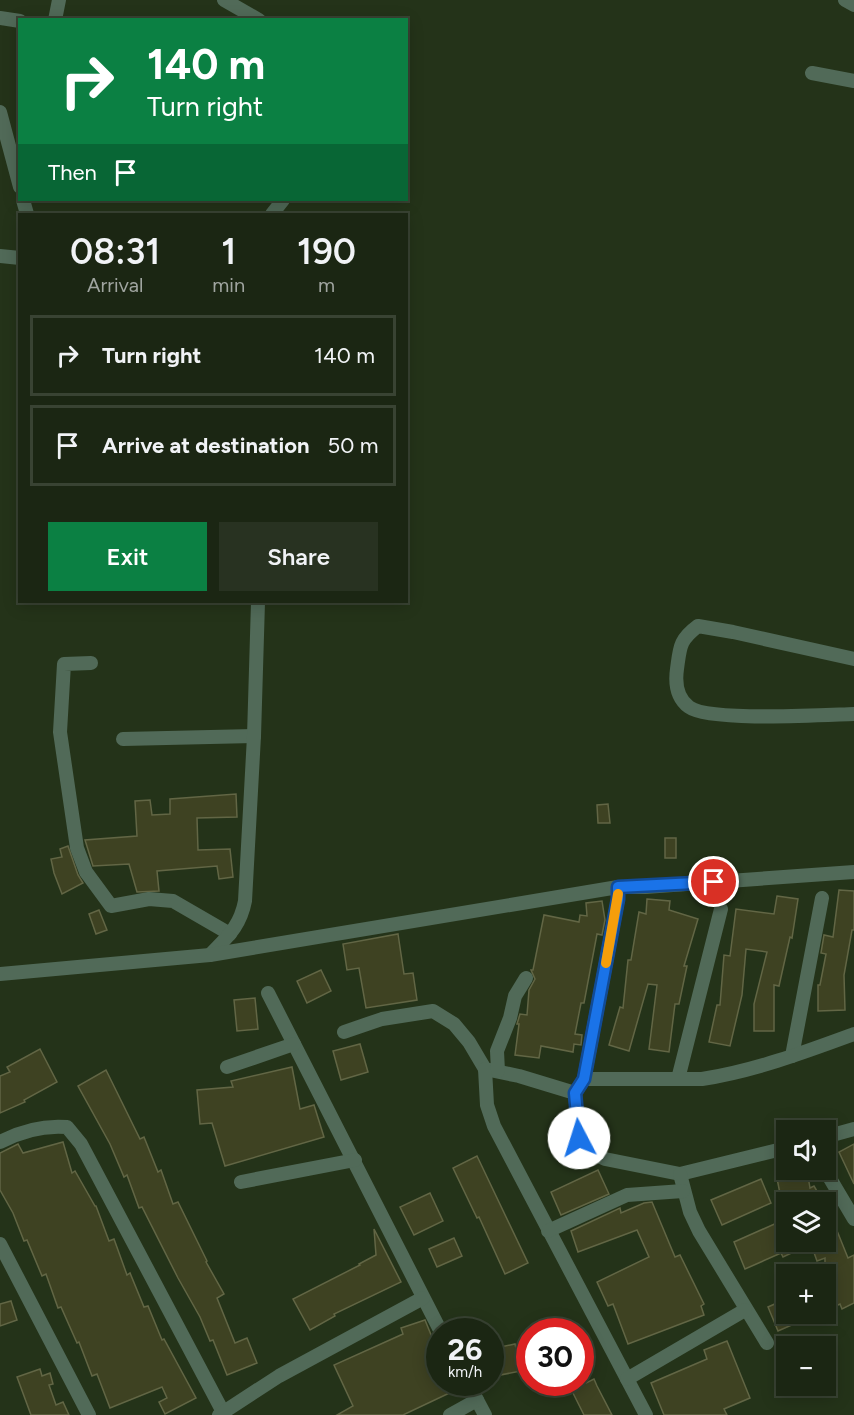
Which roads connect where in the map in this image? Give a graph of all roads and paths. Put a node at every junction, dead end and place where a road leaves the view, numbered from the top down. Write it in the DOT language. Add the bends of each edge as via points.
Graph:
graph roads {
  1 [pos="59,0"];
  2 [pos="224,0"];
  3 [pos="846,0"];
  4 [pos="854,5"];
  5 [pos="0,18"];
  6 [pos="55,18"];
  7 [pos="256,18"];
  8 [pos="18,21"];
  9 [pos="812,73"];
  10 [pos="854,81"];
  11 [pos="0,112"];
  12 [pos="18,180"];
  13 [pos="282,201"];
  14 [pos="273,213"];
  15 [pos="0,256"];
  16 [pos="18,258"];
  17 [pos="258,603"];
  18 [pos="854,659"];
  19 [pos="91,663"];
  20 [pos="854,714"];
  21 [pos="254,736"];
  22 [pos="123,739"];
  23 [pos="854,872"];
  24 [pos="618,887"];
  25 [pos="822,898"];
  26 [pos="722,909"];
  27 [pos="230,934"];
  28 [pos="210,955"];
  29 [pos="0,974"];
  30 [pos="526,978"];
  31 [pos="268,993"];
  32 [pos="344,1032"];
  33 [pos="854,1034"];
  34 [pos="294,1044"];
  35 [pos="792,1056"];
  36 [pos="227,1067"];
  37 [pos="491,1070"];
  38 [pos="584,1079"];
  39 [pos="678,1079"];
  40 [pos="575,1093"];
  41 [pos="854,1129"];
  42 [pos="836,1134"];
  43 [pos="0,1142"];
  44 [pos="776,1150"];
  45 [pos="355,1160"];
  46 [pos="680,1174"];
  47 [pos="831,1180"];
  48 [pos="241,1182"];
  49 [pos="683,1191"];
  50 [pos="854,1219"];
  51 [pos="548,1231"];
  52 [pos="0,1244"];
  53 [pos="423,1298"];
  54 [pos="745,1310"];
  55 [pos="434,1318"];
  56 [pos="767,1343"];
  57 [pos="627,1380"];
  58 [pos="475,1396"];
  59 [pos="477,1400"];
  60 [pos="221,1413"];
  61 [pos="89,1415"];
  62 [pos="450,1415"];
  63 [pos="485,1415"];
  64 [pos="646,1415"];
  1 -- 6 [label="street"];
  2 -- 7 [label="street"];
  3 -- 4 [label="street"];
  5 -- 8 [label="street"];
  9 -- 10 [label="street"];
  11 -- 12 [label="street"];
  13 -- 14 [label="street"];
  15 -- 16 [label="street"];
  17 -- 21 [label="street"];
  18 -- 20 [label="street" via="698,626 681,641 675,681 681,698 700,711 736,716"];
  19 -- 27 [label="street" via="64,664 60,732 77,848 86,872 111,906 149,899 173,901"];
  21 -- 22 [label="street"];
  21 -- 27 [label="street" via="244,901 238,925"];
  23 -- 24 [label="street"];
  24 -- 28 [label="street"];
  24 -- 38 [label="street"];
  25 -- 35 [label="street"];
  26 -- 39 [label="street"];
  27 -- 28 [label="street"];
  28 -- 29 [label="street"];
  30 -- 37 [label="street" via="515,996"];
  31 -- 34 [label="street"];
  32 -- 37 [label="street" via="382,1019 433,1011 454,1024"];
  33 -- 35 [label="street"];
  34 -- 36 [label="street"];
  34 -- 45 [label="street"];
  35 -- 39 [label="street" via="718,1077"];
  37 -- 40 [label="street"];
  37 -- 51 [label="street" via="487,1105 494,1126"];
  38 -- 39 [label="street"];
  38 -- 40 [label="street"];
  40 -- 46 [label="street" via="579,1138 590,1152 605,1159"];
  41 -- 42 [label="street"];
  43 -- 60 [label="street" via="49,1125 67,1127 81,1144"];
  44 -- 46 [label="street"];
  45 -- 48 [label="street"];
  45 -- 53 [label="street"];
  46 -- 49 [label="street"];
  47 -- 50 [label="street"];
  49 -- 51 [label="street" via="627,1195"];
  49 -- 54 [label="street" via="699,1231"];
  51 -- 57 [label="street"];
  52 -- 61 [label="street"];
  53 -- 55 [label="street"];
  53 -- 60 [label="street" via="279,1376"];
  54 -- 56 [label="street"];
  54 -- 57 [label="street"];
  57 -- 64 [label="street"];
  58 -- 59 [label="street"];
  59 -- 62 [label="street"];
  59 -- 63 [label="street"];
}
